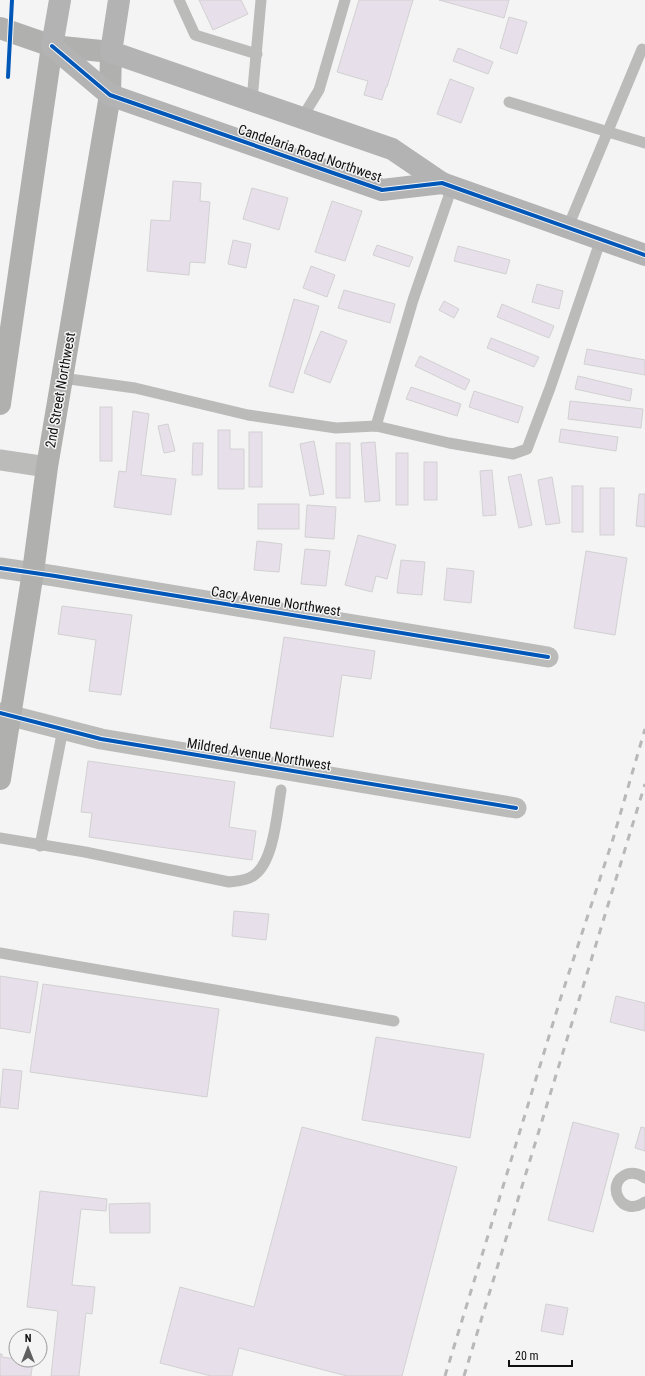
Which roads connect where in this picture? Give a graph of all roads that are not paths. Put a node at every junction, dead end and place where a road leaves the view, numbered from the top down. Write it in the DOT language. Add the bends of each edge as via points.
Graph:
graph roads {
  1 [pos="60,0"];
  2 [pos="119,0"];
  3 [pos="179,0"];
  4 [pos="261,0"];
  5 [pos="345,0"];
  6 [pos="0,28"];
  7 [pos="52,46"];
  8 [pos="642,49"];
  9 [pos="111,52"];
  10 [pos="256,54"];
  11 [pos="110,95"];
  12 [pos="252,100"];
  13 [pos="509,102"];
  14 [pos="302,118"];
  15 [pos="608,131"];
  16 [pos="645,143"];
  17 [pos="447,185"];
  18 [pos="568,228"];
  19 [pos="601,239"];
  20 [pos="645,255"];
  21 [pos="62,378"];
  22 [pos="0,404"];
  23 [pos="376,426"];
  24 [pos="0,460"];
  25 [pos="47,467"];
  26 [pos="0,568"];
  27 [pos="33,572"];
  28 [pos="548,657"];
  29 [pos="5,714"];
  30 [pos="62,729"];
  31 [pos="0,779"];
  32 [pos="281,790"];
  33 [pos="516,808"];
  34 [pos="0,838"];
  35 [pos="40,846"];
  36 [pos="0,953"];
  37 [pos="394,1021"];
  38 [pos="645,1178"];
  39 [pos="645,1202"];
  1 -- 7 [label="main road"];
  2 -- 9 [label="main road, 2nd Street Northwest"];
  3 -- 10 [label="lane" via="195,35"];
  4 -- 10 [label="lane"];
  5 -- 14 [label="lane" via="319,90"];
  6 -- 7 [label="main road, Candelaria Road Northwest"];
  7 -- 9 [label="main road, Candelaria Road Northwest"];
  7 -- 11 [label="main road, Candelaria Road Northwest"];
  7 -- 22 [label="main road"];
  8 -- 15 [label="lane"];
  9 -- 11 [label="main road, 2nd Street Northwest"];
  9 -- 12 [label="main road, Candelaria Road Northwest"];
  10 -- 12 [label="lane"];
  11 -- 17 [label="main road, Candelaria Road Northwest" via="382,190"];
  11 -- 21 [label="main road, 2nd Street Northwest"];
  12 -- 14 [label="main road, Candelaria Road Northwest"];
  13 -- 15 [label="lane"];
  14 -- 17 [label="main road, Candelaria Road Northwest" via="392,149"];
  15 -- 16 [label="lane"];
  15 -- 18 [label="lane"];
  17 -- 18 [label="main road, Candelaria Road Northwest"];
  17 -- 23 [label="lane"];
  18 -- 19 [label="main road, Candelaria Road Northwest"];
  19 -- 20 [label="main road, Candelaria Road Northwest"];
  19 -- 23 [label="lane" via="527,449 513,454 449,443"];
  21 -- 23 [label="lane" via="135,388 248,415 336,428"];
  21 -- 25 [label="main road, 2nd Street Northwest"];
  24 -- 25 [label="street"];
  25 -- 27 [label="main road, 2nd Street Northwest"];
  26 -- 27 [label="street, Cacy Avenue Northwest"];
  27 -- 28 [label="street, Cacy Avenue Northwest"];
  27 -- 29 [label="main road, 2nd Street Northwest"];
  29 -- 30 [label="street, Mildred Avenue Northwest"];
  29 -- 31 [label="main road, 2nd Street Northwest"];
  30 -- 33 [label="street, Mildred Avenue Northwest" via="101,739"];
  30 -- 35 [label="lane"];
  32 -- 35 [label="lane" via="272,848 261,868 253,876 241,881 229,882 85,852"];
  34 -- 35 [label="lane"];
  36 -- 37 [label="lane"];
  38 -- 39 [label="lane" via="635,1173 625,1175 617,1183 616,1195 628,1207 640,1206"];
}
